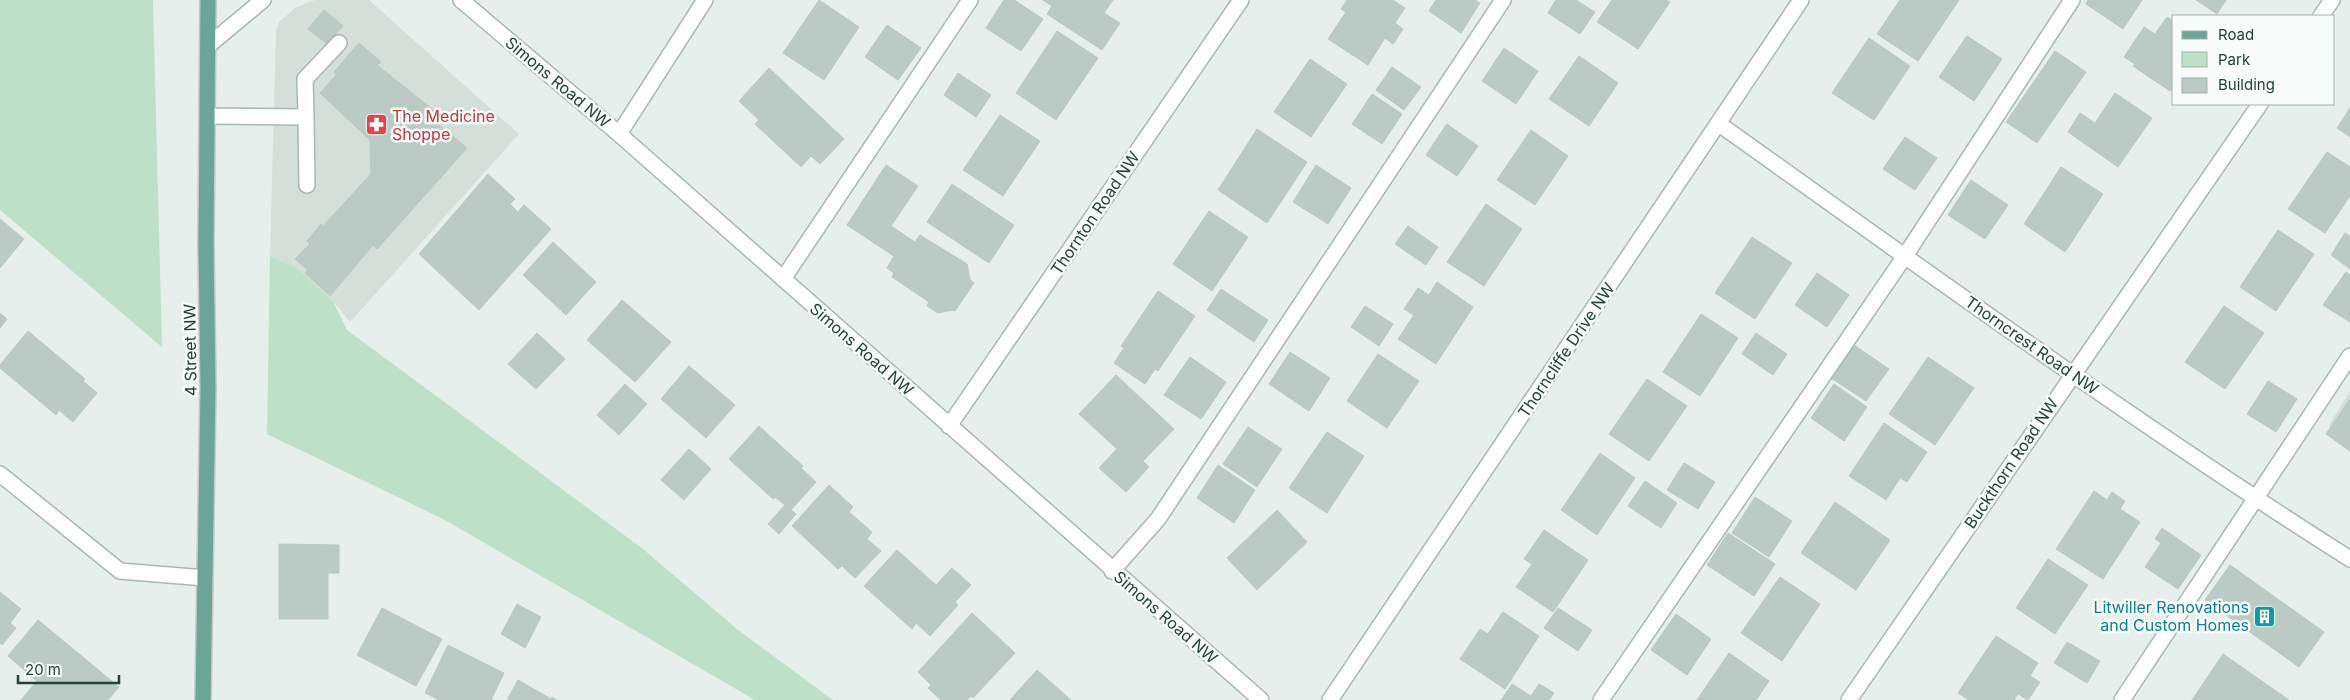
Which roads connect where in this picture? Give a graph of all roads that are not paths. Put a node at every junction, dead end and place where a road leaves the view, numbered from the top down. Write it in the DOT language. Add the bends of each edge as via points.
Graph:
graph roads {
  1 [pos="208,0"];
  2 [pos="263,0"];
  3 [pos="461,0"];
  4 [pos="705,0"];
  5 [pos="970,0"];
  6 [pos="1241,0"];
  7 [pos="1503,0"];
  8 [pos="1801,0"];
  9 [pos="2072,0"];
  10 [pos="2332,0"];
  11 [pos="2322,15"];
  12 [pos="338,43"];
  13 [pos="209,45"];
  14 [pos="2259,105"];
  15 [pos="208,116"];
  16 [pos="306,117"];
  17 [pos="1719,124"];
  18 [pos="619,134"];
  19 [pos="307,185"];
  20 [pos="1905,256"];
  21 [pos="783,279"];
  22 [pos="2350,356"];
  23 [pos="2072,374"];
  24 [pos="949,426"];
  25 [pos="0,474"];
  26 [pos="2254,498"];
  27 [pos="2350,559"];
  28 [pos="1112,570"];
  29 [pos="205,578"];
  30 [pos="203,700"];
  31 [pos="1261,700"];
  32 [pos="1330,700"];
  33 [pos="1601,700"];
  34 [pos="1849,700"];
  35 [pos="2122,700"];
  1 -- 13 [label="main road, 4 Street NW"];
  2 -- 13 [label="street"];
  3 -- 18 [label="street, Simons Road NW"];
  4 -- 18 [label="street"];
  5 -- 21 [label="street"];
  6 -- 24 [label="street, Thornton Road NW"];
  7 -- 28 [label="street" via="1158,519"];
  8 -- 17 [label="street, Thorncliffe Drive NW"];
  9 -- 20 [label="street"];
  10 -- 11 [label="street"];
  12 -- 16 [label="street" via="305,79"];
  13 -- 15 [label="main road, 4 Street NW"];
  14 -- 23 [label="street, Buckthorn Road NW"];
  15 -- 16 [label="street"];
  15 -- 29 [label="main road, 4 Street NW"];
  16 -- 19 [label="street"];
  17 -- 20 [label="street, Thorncrest Road NW"];
  17 -- 32 [label="street, Thorncliffe Drive NW"];
  18 -- 21 [label="street, Simons Road NW"];
  20 -- 23 [label="street, Thorncrest Road NW"];
  20 -- 33 [label="street"];
  21 -- 24 [label="street, Simons Road NW"];
  22 -- 26 [label="street"];
  23 -- 26 [label="street, Thorncrest Road NW"];
  23 -- 34 [label="street, Buckthorn Road NW"];
  24 -- 28 [label="street, Simons Road NW"];
  25 -- 29 [label="street" via="120,571"];
  26 -- 27 [label="street, Thorncrest Road NW"];
  26 -- 35 [label="street"];
  28 -- 31 [label="street, Simons Road NW"];
  29 -- 30 [label="main road, 4 Street NW"];
}
